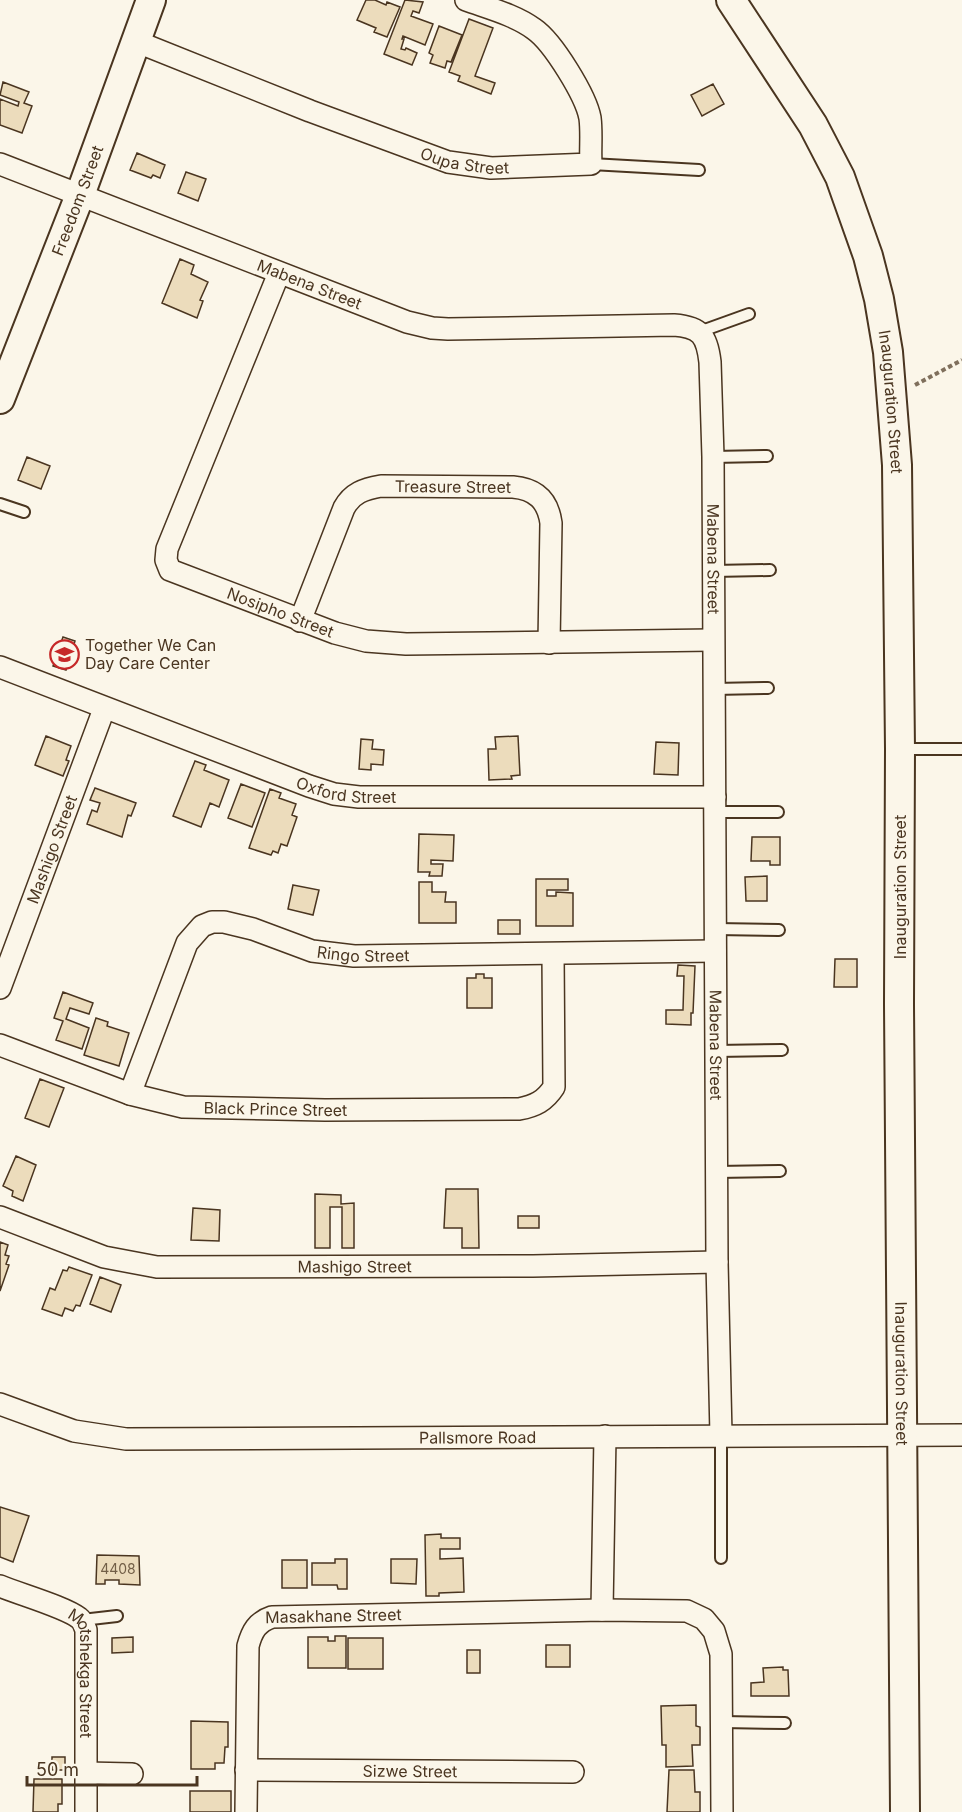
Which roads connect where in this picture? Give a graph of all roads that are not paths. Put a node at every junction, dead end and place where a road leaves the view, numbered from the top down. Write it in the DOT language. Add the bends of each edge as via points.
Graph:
graph roads {
  1 [pos="151,0"];
  2 [pos="466,0"];
  3 [pos="730,0"];
  4 [pos="135,41"];
  5 [pos="0,164"];
  6 [pos="591,165"];
  7 [pos="699,170"];
  8 [pos="80,195"];
  9 [pos="279,273"];
  10 [pos="749,314"];
  11 [pos="699,332"];
  12 [pos="0,399"];
  13 [pos="767,456"];
  14 [pos="713,457"];
  15 [pos="0,504"];
  16 [pos="24,513"];
  17 [pos="770,570"];
  18 [pos="713,571"];
  19 [pos="300,621"];
  20 [pos="712,640"];
  21 [pos="549,643"];
  22 [pos="0,668"];
  23 [pos="768,688"];
  24 [pos="714,689"];
  25 [pos="104,709"];
  26 [pos="900,749"];
  27 [pos="962,749"];
  28 [pos="715,805"];
  29 [pos="778,812"];
  30 [pos="716,929"];
  31 [pos="779,930"];
  32 [pos="715,951"];
  33 [pos="554,954"];
  34 [pos="0,988"];
  35 [pos="0,1045"];
  36 [pos="782,1050"];
  37 [pos="716,1051"];
  38 [pos="130,1094"];
  39 [pos="780,1171"];
  40 [pos="717,1172"];
  41 [pos="0,1217"];
  42 [pos="717,1262"];
  43 [pos="0,1404"];
  44 [pos="721,1435"];
  45 [pos="962,1435"];
  46 [pos="605,1436"];
  47 [pos="901,1436"];
  48 [pos="721,1558"];
  49 [pos="0,1586"];
  50 [pos="602,1610"];
  51 [pos="117,1616"];
  52 [pos="82,1620"];
  53 [pos="723,1722"];
  54 [pos="785,1723"];
  55 [pos="246,1770"];
  56 [pos="573,1772"];
  57 [pos="86,1773"];
  58 [pos="132,1774"];
  59 [pos="86,1812"];
  60 [pos="246,1812"];
  61 [pos="722,1812"];
  62 [pos="904,1812"];
  1 -- 4 [label="street, Freedom Street"];
  2 -- 6 [label="street" via="535,29 549,44 581,92 590,117"];
  3 -- 26 [label="street, Inauguration Street" via="813,125 840,177 879,299 888,352 897,465"];
  4 -- 6 [label="street, Oupa Street" via="448,162 490,168"];
  4 -- 8 [label="street, Freedom Street"];
  5 -- 8 [label="street, Mabena Street"];
  6 -- 7 [label="lane"];
  8 -- 9 [label="street, Mabena Street"];
  8 -- 12 [label="street, Freedom Street"];
  9 -- 11 [label="street, Mabena Street" via="432,328 674,325"];
  9 -- 19 [label="street, Nosipho Street" via="167,549 166,560 170,570 177,574"];
  10 -- 11 [label="lane"];
  11 -- 14 [label="street, Mabena Street" via="710,362"];
  13 -- 14 [label="lane"];
  14 -- 18 [label="street, Mabena Street"];
  15 -- 16 [label="lane"];
  17 -- 18 [label="lane"];
  18 -- 20 [label="street, Mabena Street"];
  19 -- 21 [label="street, Nosipho Street" via="380,642"];
  19 -- 21 [label="street, Treasure Street" via="344,508 355,494 381,486 513,487 533,492 550,512"];
  20 -- 21 [label="street, Nosipho Street"];
  20 -- 24 [label="street, Mabena Street"];
  22 -- 25 [label="street, Oxford Street"];
  23 -- 24 [label="lane"];
  24 -- 28 [label="street, Mabena Street"];
  25 -- 28 [label="street, Oxford Street" via="309,786 347,796"];
  25 -- 34 [label="street, Mashigo Street"];
  26 -- 27 [label="lane"];
  26 -- 47 [label="street, Inauguration Street"];
  28 -- 29 [label="lane"];
  28 -- 30 [label="street, Mabena Street"];
  30 -- 31 [label="lane"];
  30 -- 32 [label="street, Mabena Street"];
  32 -- 33 [label="street, Ringo Street"];
  32 -- 37 [label="street, Mabena Street"];
  33 -- 38 [label="street, Ringo Street" via="329,954 233,923 212,922 202,926 187,943"];
  33 -- 38 [label="street, Black Prince Street" via="554,1087 541,1102 519,1109 198,1108"];
  35 -- 38 [label="street, Black Prince Street"];
  36 -- 37 [label="lane"];
  37 -- 40 [label="street, Mabena Street"];
  39 -- 40 [label="lane"];
  40 -- 42 [label="street, Mabena Street"];
  41 -- 42 [label="street, Mashigo Street" via="104,1257 157,1267"];
  42 -- 44 [label="street, Mabena Street"];
  43 -- 46 [label="street, Pallsmore Road" via="74,1431 126,1438"];
  44 -- 46 [label="street, Pallsmore Road"];
  44 -- 47 [label="street, Pallsmore Road"];
  44 -- 48 [label="lane"];
  45 -- 47 [label="street, Pallsmore Road"];
  46 -- 50 [label="street"];
  47 -- 62 [label="street, Inauguration Street"];
  49 -- 52 [label="street, Motshekga Street"];
  50 -- 53 [label="street, Masakhane Street" via="687,1611 704,1619 714,1631 722,1654"];
  50 -- 55 [label="street, Masakhane Street" via="272,1617 259,1622 248,1646"];
  51 -- 52 [label="lane"];
  52 -- 57 [label="street, Motshekga Street" via="86,1630"];
  53 -- 54 [label="lane"];
  53 -- 61 [label="street"];
  55 -- 56 [label="street, Sizwe Street"];
  55 -- 60 [label="street, Masakhane Street"];
  57 -- 58 [label="street"];
  57 -- 59 [label="street, Motshekga Street"];
}
